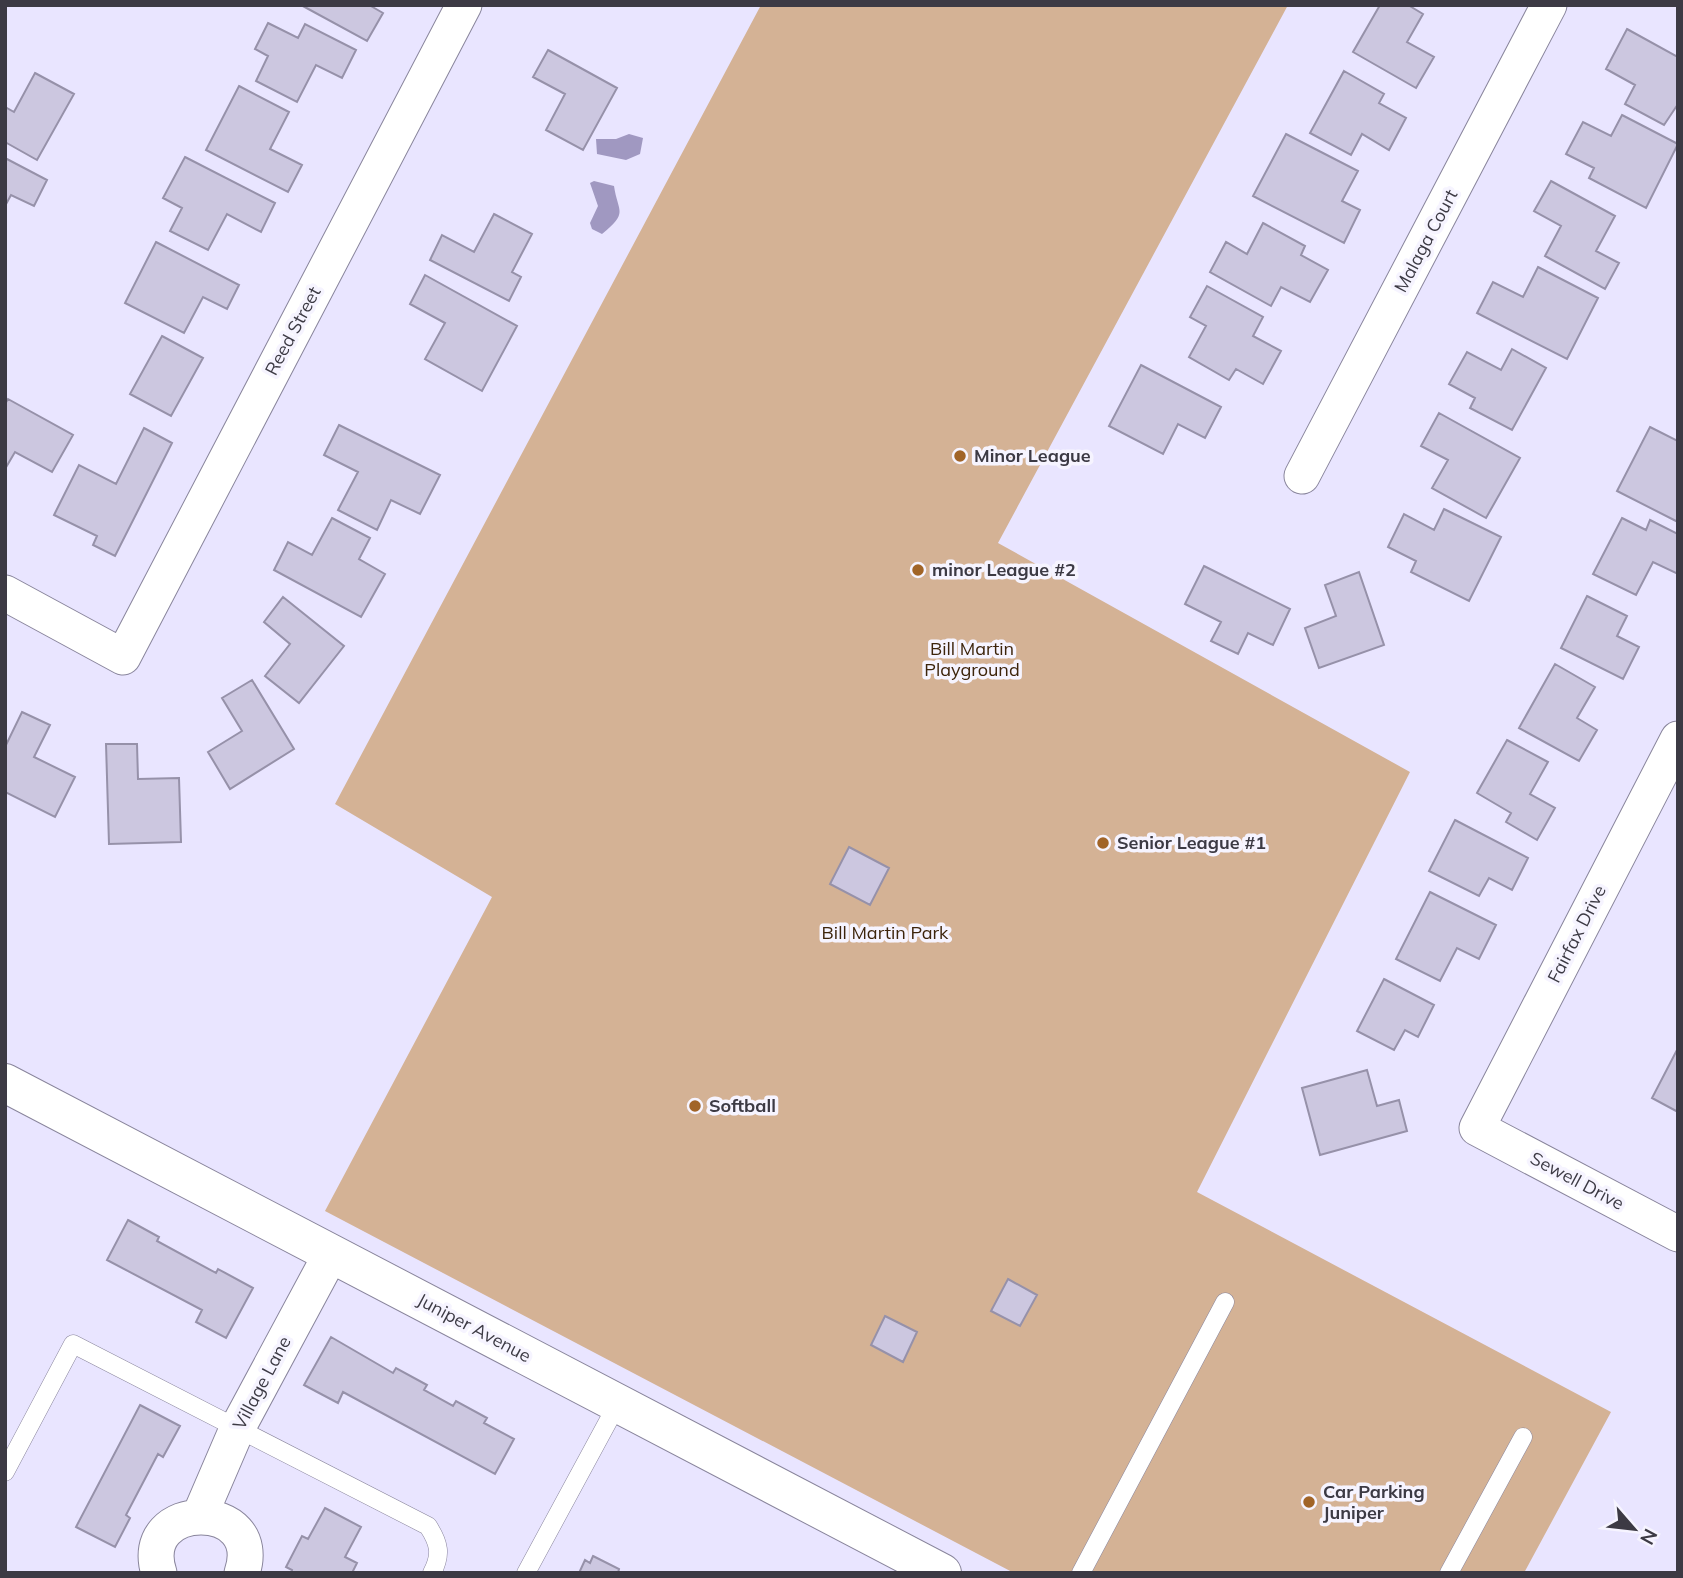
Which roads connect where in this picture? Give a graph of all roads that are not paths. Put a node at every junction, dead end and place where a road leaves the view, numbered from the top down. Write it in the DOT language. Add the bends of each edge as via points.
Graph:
graph roads {
  1 [pos="464,5"];
  2 [pos="1549,5"];
  3 [pos="1303,476"];
  4 [pos="5,593"];
  5 [pos="1678,739"];
  6 [pos="5,1083"];
  7 [pos="1477,1128"];
  8 [pos="1678,1234"];
  9 [pos="331,1254"];
  10 [pos="1225,1302"];
  11 [pos="618,1403"];
  12 [pos="236,1429"];
  13 [pos="1523,1437"];
  14 [pos="5,1472"];
  15 [pos="200,1515"];
  16 [pos="932,1571"];
  17 [pos="159,1573"];
  18 [pos="242,1573"];
  19 [pos="432,1573"];
  20 [pos="526,1573"];
  21 [pos="1081,1573"];
  22 [pos="1449,1573"];
  1 -- 4 [label="street, Reed Street" via="123,657"];
  2 -- 3 [label="street, Malaga Court"];
  5 -- 7 [label="street, Fairfax Drive"];
  6 -- 9 [label="street, Juniper Avenue"];
  7 -- 8 [label="street, Sewell Drive"];
  9 -- 11 [label="street, Juniper Avenue"];
  9 -- 12 [label="street, Village Lane"];
  10 -- 21 [label="lane"];
  11 -- 16 [label="street, Juniper Avenue"];
  11 -- 20 [label="lane"];
  12 -- 14 [label="lane" via="73,1344"];
  12 -- 15 [label="street, Village Lane"];
  12 -- 19 [label="lane" via="428,1526 439,1541 438,1562"];
  13 -- 22 [label="lane"];
  15 -- 17 [label="street" via="186,1517 163,1536"];
  15 -- 18 [label="street" via="213,1516 234,1530 244,1554"];
}
